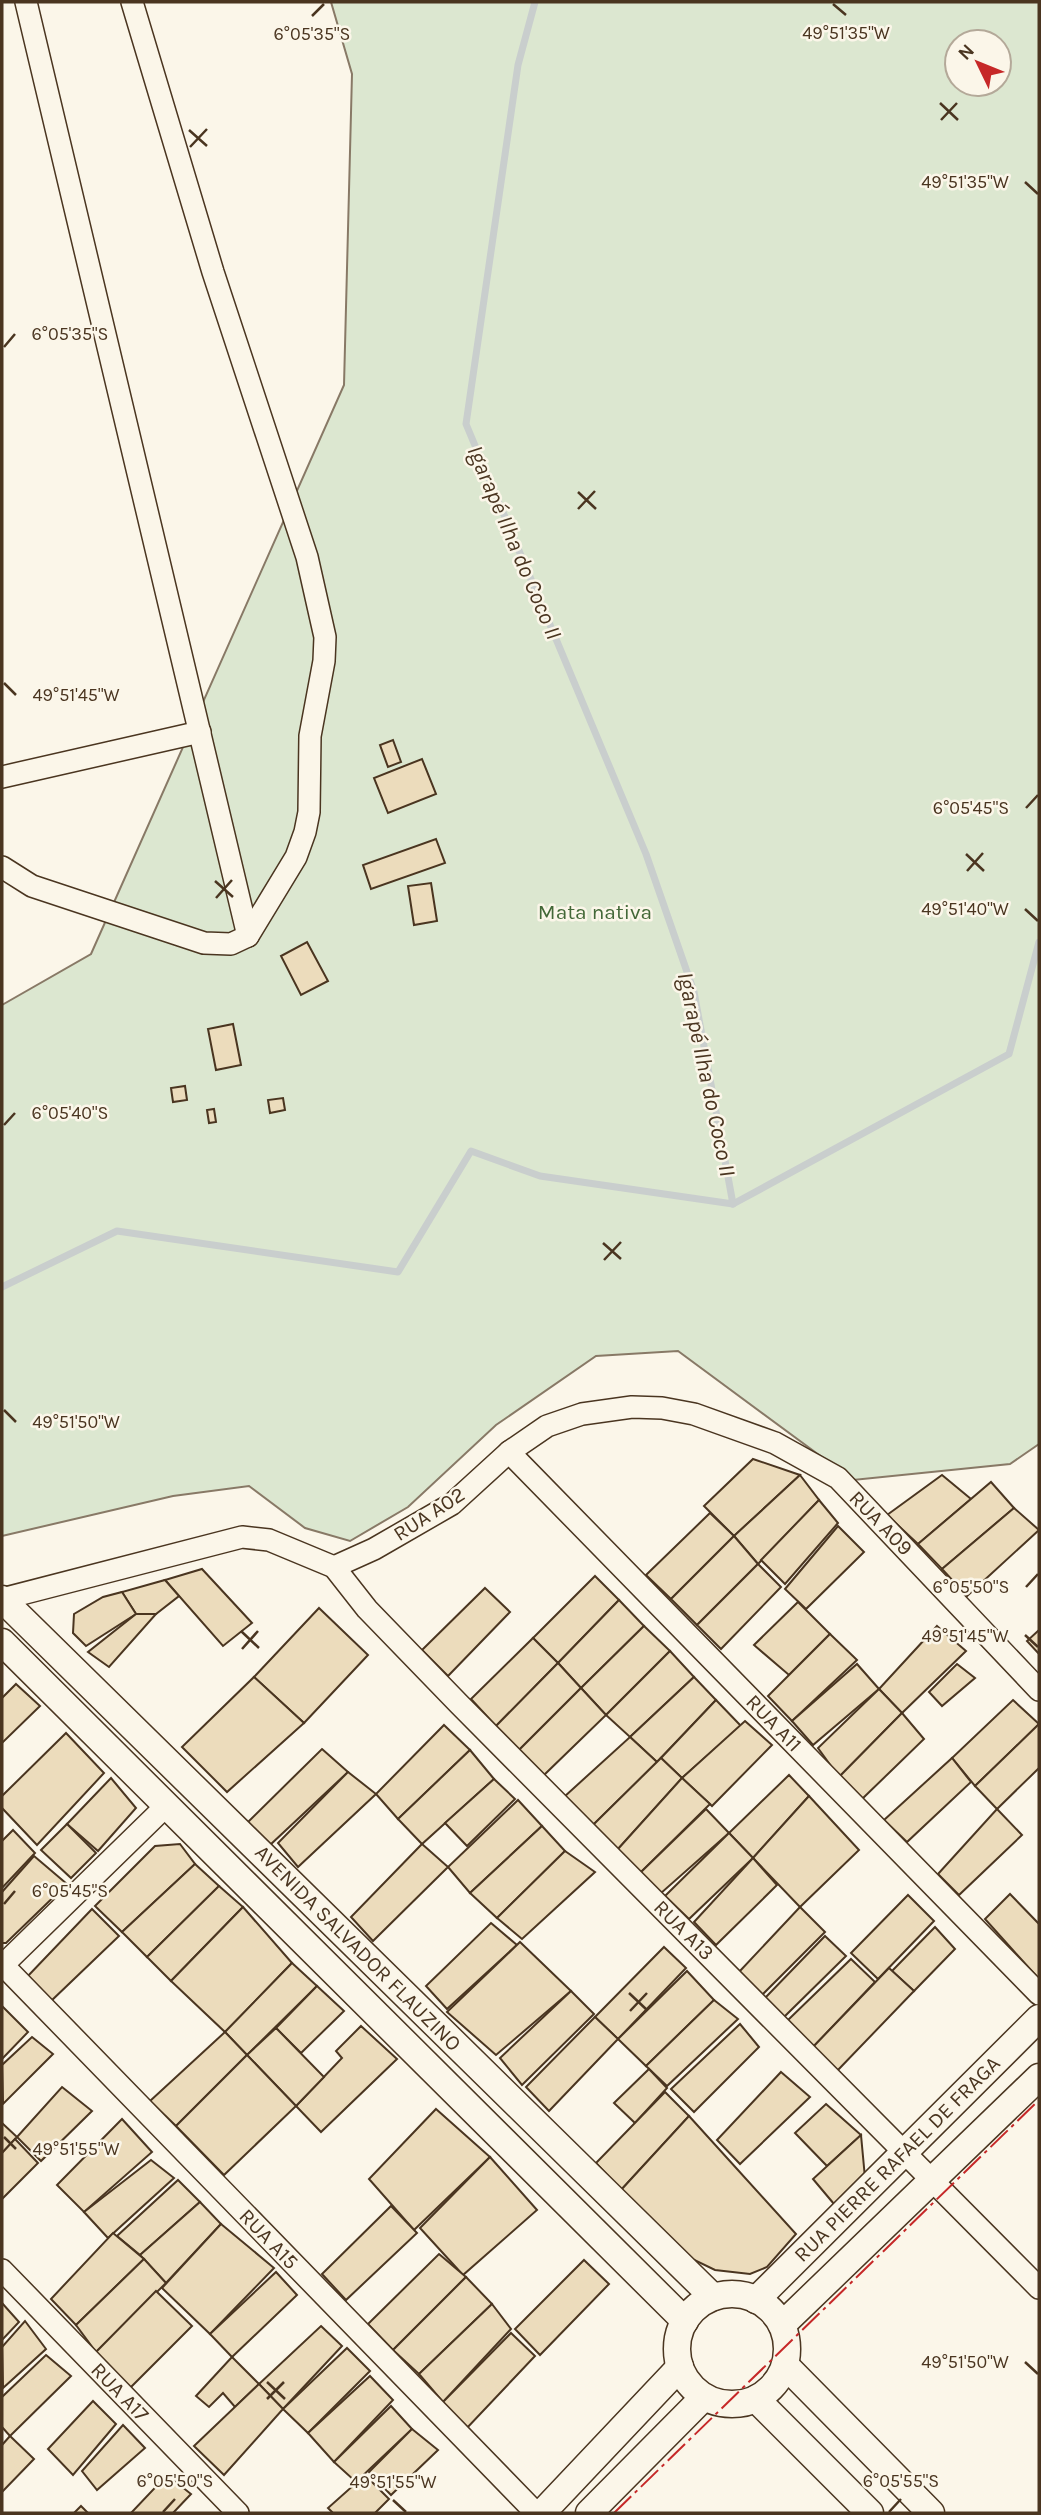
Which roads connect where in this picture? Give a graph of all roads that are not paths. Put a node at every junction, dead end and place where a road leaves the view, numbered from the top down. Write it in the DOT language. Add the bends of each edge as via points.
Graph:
graph roads {
  1 [pos="26,2"];
  2 [pos="132,2"];
  3 [pos="200,732"];
  4 [pos="2,777"];
  5 [pos="2,867"];
  6 [pos="248,936"];
  7 [pos="509,1452"];
  8 [pos="838,1478"];
  9 [pos="334,1567"];
  10 [pos="2,1599"];
  11 [pos="2,1642"];
  12 [pos="1039,1690"];
  13 [pos="167,1805"];
  14 [pos="2,1965"];
  15 [pos="1039,1994"];
  16 [pos="1039,2018"];
  17 [pos="1039,2077"];
  18 [pos="903,2151"];
  19 [pos="933,2180"];
  20 [pos="2,2270"];
  21 [pos="1039,2288"];
  22 [pos="713,2297"];
  23 [pos="756,2300"];
  24 [pos="685,2321"];
  25 [pos="782,2325"];
  26 [pos="785,2365"];
  27 [pos="680,2367"];
  28 [pos="704,2397"];
  29 [pos="756,2399"];
  30 [pos="238,2513"];
  31 [pos="536,2513"];
  32 [pos="542,2513"];
  33 [pos="589,2513"];
  34 [pos="870,2513"];
  35 [pos="932,2513"];
  1 -- 3 [label="street"];
  2 -- 6 [label="street" via="212,272 307,557 325,636 310,736 305,832 296,857"];
  3 -- 4 [label="street"];
  3 -- 6 [label="street"];
  5 -- 6 [label="street" via="32,886 204,943 231,944"];
  7 -- 8 [label="street, RUA A02" via="547,1426 582,1414 662,1408 775,1443"];
  7 -- 9 [label="street, RUA A02" via="452,1504"];
  7 -- 15 [label="street, RUA A11"];
  8 -- 12 [label="street, RUA A09"];
  9 -- 10 [label="street" via="269,1540 242,1536"];
  9 -- 18 [label="street, RUA A13" via="367,1609 440,1684"];
  10 -- 22 [label="street, AVENIDA SALVADOR FLAUZINO"];
  11 -- 13 [label="street, AVENIDA SALVADOR FLAUZINO"];
  13 -- 14 [label="street"];
  13 -- 24 [label="street, AVENIDA SALVADOR FLAUZINO"];
  14 -- 31 [label="street, RUA A15"];
  16 -- 18 [label="street, RUA PIERRE RAFAEL DE FRAGA"];
  17 -- 19 [label="street, RUA PIERRE RAFAEL DE FRAGA"];
  18 -- 19 [label="street, RUA A13"];
  18 -- 23 [label="street, RUA PIERRE RAFAEL DE FRAGA"];
  19 -- 21 [label="street, RUA A13"];
  19 -- 25 [label="street, RUA PIERRE RAFAEL DE FRAGA"];
  20 -- 30 [label="street, RUA A17"];
  22 -- 23 [label="street" via="735,2294"];
  22 -- 24 [label="street"];
  23 -- 25 [label="street"];
  24 -- 27 [label="street" via="678,2344"];
  25 -- 26 [label="street"];
  26 -- 29 [label="street" via="779,2379"];
  26 -- 35 [label="street"];
  27 -- 28 [label="street"];
  27 -- 32 [label="street"];
  28 -- 29 [label="street" via="730,2404"];
  28 -- 33 [label="street"];
  29 -- 34 [label="street"];
}
